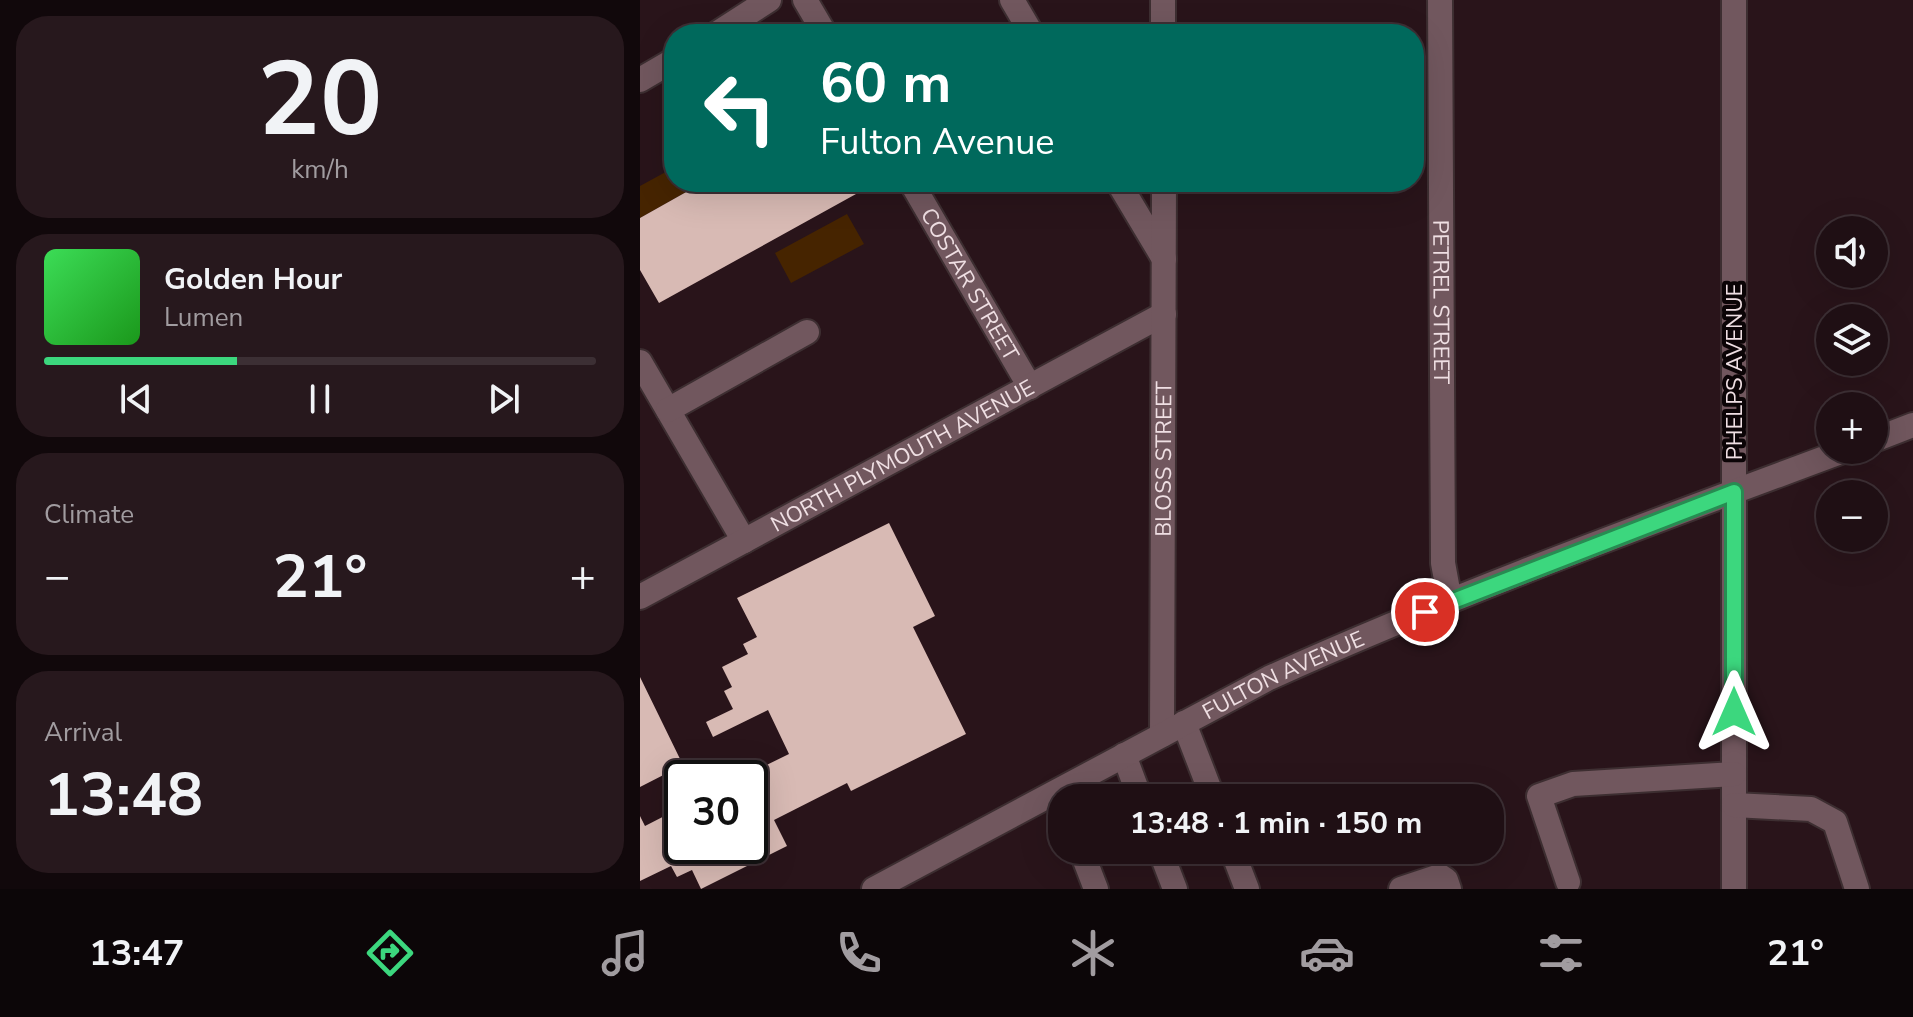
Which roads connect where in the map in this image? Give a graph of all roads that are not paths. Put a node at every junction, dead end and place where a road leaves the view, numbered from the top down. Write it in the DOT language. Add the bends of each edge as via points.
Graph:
graph roads {
  1 [pos="769,0"];
  2 [pos="805,0"];
  3 [pos="1012,0"];
  4 [pos="1163,0"];
  5 [pos="1440,0"];
  6 [pos="1734,0"];
  7 [pos="732,24"];
  8 [pos="819,24"];
  9 [pos="1026,24"];
  10 [pos="1163,24"];
  11 [pos="664,66"];
  12 [pos="640,80"];
  13 [pos="917,192"];
  14 [pos="1124,192"];
  15 [pos="1164,192"];
  16 [pos="1164,260"];
  17 [pos="1164,314"];
  18 [pos="807,332"];
  19 [pos="640,362"];
  20 [pos="1030,387"];
  21 [pos="668,410"];
  22 [pos="1913,425"];
  23 [pos="1888,435"];
  24 [pos="1816,461"];
  25 [pos="1734,492"];
  26 [pos="744,541"];
  27 [pos="640,597"];
  28 [pos="1450,601"];
  29 [pos="1184,723"];
  30 [pos="1162,735"];
  31 [pos="1124,755"];
  32 [pos="1734,774"];
  33 [pos="1082,784"];
  34 [pos="1135,784"];
  35 [pos="1208,784"];
  36 [pos="1048,805"];
  37 [pos="1734,805"];
  38 [pos="1086,864"];
  39 [pos="1165,864"];
  40 [pos="1237,864"];
  41 [pos="1568,882"];
  42 [pos="874,889"];
  43 [pos="1096,889"];
  44 [pos="1175,889"];
  45 [pos="1247,889"];
  46 [pos="1401,889"];
  47 [pos="1449,889"];
  48 [pos="1734,889"];
  49 [pos="1857,889"];
  1 -- 7 [label="street"];
  2 -- 8 [label="street"];
  3 -- 9 [label="street"];
  4 -- 10 [label="street"];
  5 -- 28 [label="street, PETREL STREET" via="1443,563"];
  6 -- 25 [label="street, PHELPS AVENUE"];
  11 -- 12 [label="street"];
  13 -- 20 [label="street, COSTAR STREET"];
  14 -- 16 [label="street"];
  15 -- 16 [label="street, BLOSS STREET"];
  16 -- 17 [label="street, BLOSS STREET"];
  17 -- 20 [label="street, NORTH PLYMOUTH AVENUE"];
  17 -- 30 [label="street, BLOSS STREET"];
  18 -- 21 [label="street"];
  19 -- 21 [label="street"];
  20 -- 26 [label="street, NORTH PLYMOUTH AVENUE"];
  21 -- 26 [label="street"];
  22 -- 23 [label="street"];
  24 -- 25 [label="street, FULTON AVENUE"];
  25 -- 28 [label="street, FULTON AVENUE"];
  25 -- 32 [label="street, PHELPS AVENUE"];
  26 -- 27 [label="street, NORTH PLYMOUTH AVENUE"];
  28 -- 29 [label="street, FULTON AVENUE" via="1269,678"];
  29 -- 30 [label="street, FULTON AVENUE"];
  29 -- 35 [label="street"];
  30 -- 31 [label="street, FULTON AVENUE"];
  31 -- 33 [label="street, FULTON AVENUE"];
  31 -- 34 [label="street"];
  32 -- 37 [label="street, PHELPS AVENUE"];
  32 -- 41 [label="street" via="1573,784 1539,796"];
  36 -- 42 [label="street, FULTON AVENUE"];
  37 -- 48 [label="street, PHELPS AVENUE"];
  37 -- 49 [label="street" via="1811,809 1835,822"];
  38 -- 43 [label="street"];
  39 -- 44 [label="street"];
  40 -- 45 [label="street"];
  46 -- 47 [label="street" via="1440,876"];
}
